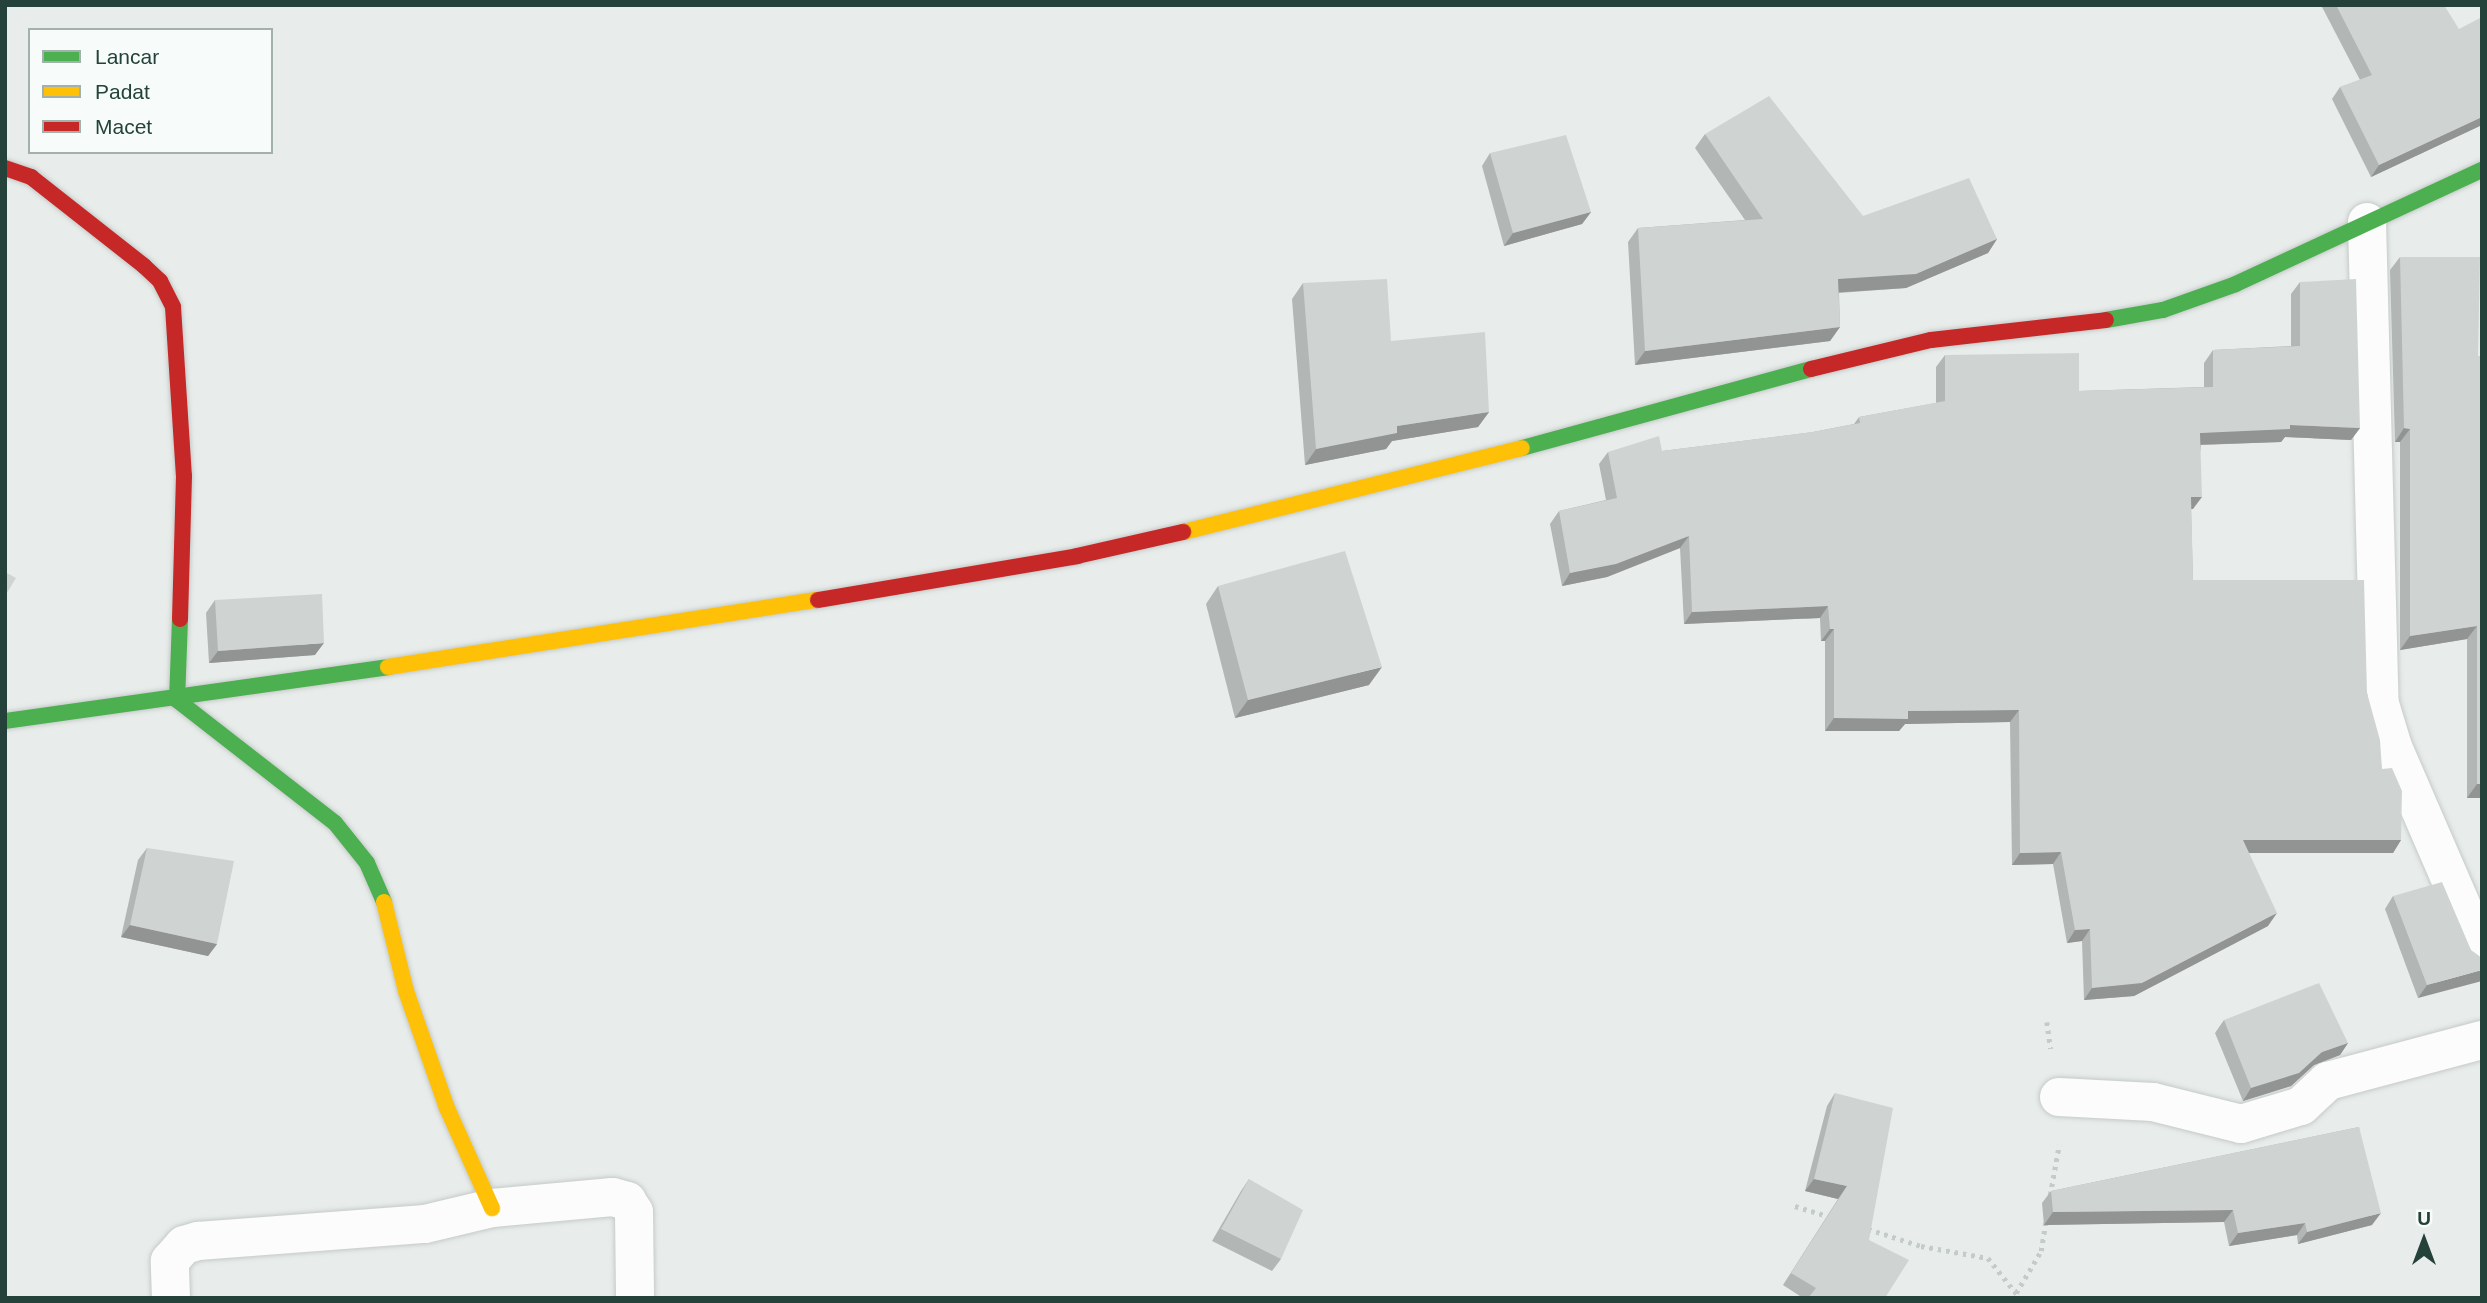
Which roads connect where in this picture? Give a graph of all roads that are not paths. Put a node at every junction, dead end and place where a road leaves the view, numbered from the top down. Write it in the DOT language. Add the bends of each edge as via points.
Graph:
graph roads {
  1 [pos="5,168"];
  2 [pos="2482,170"];
  3 [pos="2367,222"];
  4 [pos="177,700"];
  5 [pos="5,721"];
  6 [pos="2482,953"];
  7 [pos="2482,1040"];
  8 [pos="2059,1097"];
  9 [pos="492,1208"];
  10 [pos="171,1298"];
  11 [pos="635,1298"];
  1 -- 4 [label="main road" via="31,177 144,267 160,281 173,307 184,476"];
  2 -- 3 [label="main road"];
  3 -- 4 [label="main road" via="2236,284 2163,310 2057,329 1931,340 1882,350 1402,481 1090,553 620,634"];
  3 -- 6 [label="street" via="2380,704 2393,747"];
  4 -- 5 [label="main road"];
  4 -- 9 [label="main road" via="335,823 367,863 379,884 406,991 447,1108"];
  7 -- 8 [label="street" via="2328,1081 2301,1105 2241,1124 2153,1102"];
  9 -- 10 [label="street" via="425,1224 184,1245 170,1261"];
  9 -- 11 [label="street" via="613,1197 627,1201 635,1220"];
}
